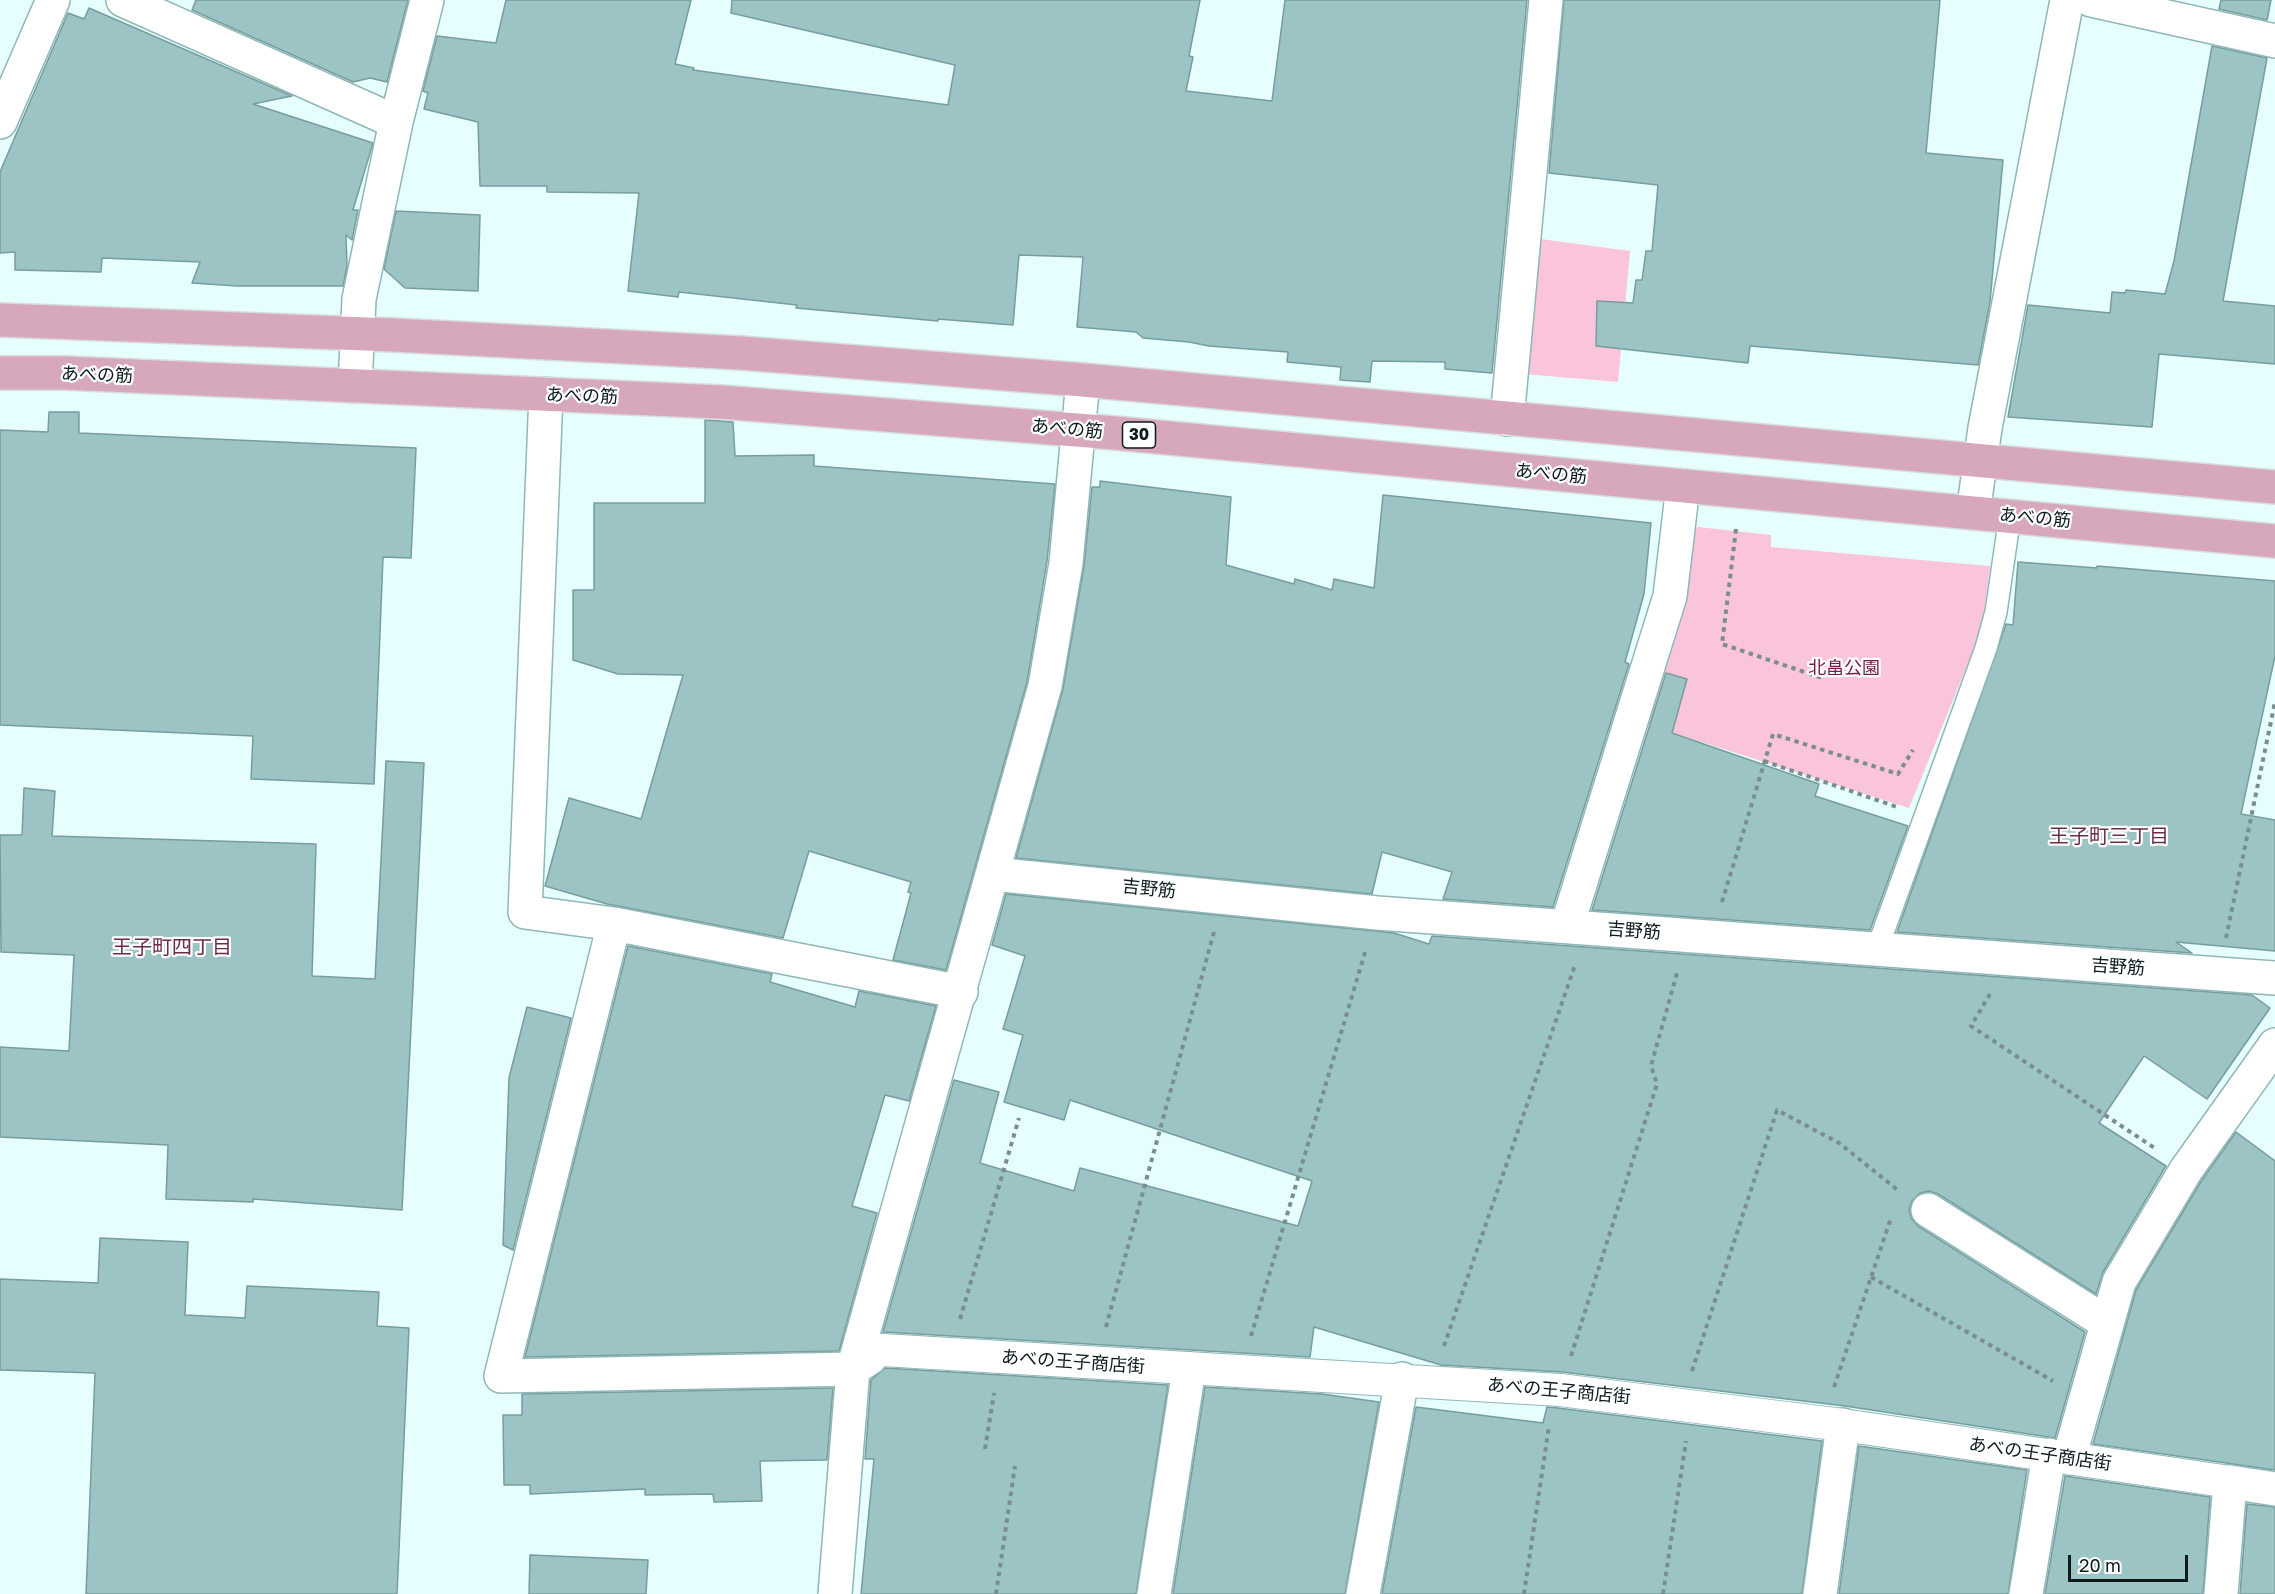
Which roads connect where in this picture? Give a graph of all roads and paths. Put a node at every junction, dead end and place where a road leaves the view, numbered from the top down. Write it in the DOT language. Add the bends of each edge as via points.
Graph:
graph roads {
  1 [pos="53,0"];
  2 [pos="123,0"];
  3 [pos="427,0"];
  4 [pos="1546,0"];
  5 [pos="2067,0"];
  6 [pos="2091,0"];
  7 [pos="2275,40"];
  8 [pos="0,122"];
  9 [pos="396,122"];
  10 [pos="0,320"];
  11 [pos="356,333"];
  12 [pos="0,373"];
  13 [pos="1083,380"];
  14 [pos="355,386"];
  15 [pos="546,394"];
  16 [pos="1507,419"];
  17 [pos="1078,430"];
  18 [pos="1980,462"];
  19 [pos="1683,486"];
  20 [pos="2275,487"];
  21 [pos="1973,513"];
  22 [pos="2010,516"];
  23 [pos="1737,525"];
  24 [pos="2275,541"];
  25 [pos="1825,679"];
  26 [pos="2275,702"];
  27 [pos="1917,743"];
  28 [pos="1764,761"];
  29 [pos="1925,816"];
  30 [pos="993,874"];
  31 [pos="1224,897"];
  32 [pos="1377,913"];
  33 [pos="614,924"];
  34 [pos="1577,927"];
  35 [pos="1699,936"];
  36 [pos="1877,949"];
  37 [pos="2011,959"];
  38 [pos="2218,974"];
  39 [pos="2275,978"];
  40 [pos="961,992"];
  41 [pos="2275,1045"];
  42 [pos="1019,1118"];
  43 [pos="2186,1170"];
  44 [pos="1896,1202"];
  45 [pos="1929,1210"];
  46 [pos="1893,1213"];
  47 [pos="1871,1277"];
  48 [pos="2107,1323"];
  49 [pos="882,1350"];
  50 [pos="949,1354"];
  51 [pos="999,1357"];
  52 [pos="1096,1363"];
  53 [pos="853,1369"];
  54 [pos="1189,1369"];
  55 [pos="1240,1371"];
  56 [pos="1417,1380"];
  57 [pos="1560,1390"];
  58 [pos="2085,1400"];
  59 [pos="1687,1404"];
  60 [pos="1832,1424"];
  61 [pos="985,1449"];
  62 [pos="2059,1457"];
  63 [pos="1015,1466"];
  64 [pos="2230,1482"];
  65 [pos="2275,1489"];
  66 [pos="835,1594"];
  67 [pos="996,1594"];
  68 [pos="1154,1594"];
  69 [pos="1363,1594"];
  70 [pos="1524,1594"];
  71 [pos="1663,1594"];
  72 [pos="1820,1594"];
  73 [pos="2026,1594"];
  74 [pos="2221,1594"];
  1 -- 8 [label="street"];
  2 -- 9 [label="street"];
  3 -- 9 [label="street"];
  4 -- 16 [label="street"];
  5 -- 18 [label="street"];
  6 -- 7 [label="street"];
  9 -- 11 [label="street" via="359,299"];
  10 -- 11 [label="main road"];
  11 -- 13 [label="main road" via="741,353"];
  11 -- 14 [label="street"];
  12 -- 14 [label="main road, あべの筋 / 30"];
  13 -- 16 [label="main road"];
  13 -- 17 [label="street"];
  14 -- 15 [label="main road, あべの筋 / 30"];
  15 -- 17 [label="main road, あべの筋 / 30" via="721,402"];
  15 -- 33 [label="street" via="525,912"];
  16 -- 18 [label="main road"];
  17 -- 19 [label="main road, あべの筋 / 30"];
  17 -- 30 [label="street" via="1066,563 1045,686"];
  18 -- 20 [label="main road"];
  18 -- 21 [label="street"];
  19 -- 21 [label="main road, あべの筋 / 30"];
  19 -- 34 [label="street" via="1670,596"];
  21 -- 22 [label="main road, あべの筋 / 30"];
  22 -- 24 [label="main road, あべの筋 / 30"];
  22 -- 29 [label="lane" via="1996,612 1986,648"];
  23 -- 25 [label="path" via="1722,644"];
  26 -- 38 [label="path"];
  27 -- 28 [label="path" via="1898,774 1773,734"];
  28 -- 29 [label="path"];
  28 -- 35 [label="path"];
  29 -- 36 [label="lane"];
  30 -- 31 [label="street, 吉野筋"];
  30 -- 40 [label="street"];
  31 -- 32 [label="street, 吉野筋"];
  31 -- 52 [label="path"];
  32 -- 34 [label="street, 吉野筋"];
  32 -- 55 [label="path"];
  33 -- 40 [label="street"];
  33 -- 53 [label="street" via="501,1376"];
  34 -- 35 [label="street, 吉野筋"];
  34 -- 56 [label="path"];
  35 -- 36 [label="street, 吉野筋"];
  35 -- 57 [label="path" via="1651,1066 1657,1084"];
  36 -- 37 [label="street, 吉野筋"];
  37 -- 38 [label="street, 吉野筋"];
  37 -- 43 [label="path" via="1971,1026"];
  38 -- 39 [label="street, 吉野筋"];
  40 -- 53 [label="street"];
  41 -- 43 [label="street"];
  42 -- 50 [label="path"];
  43 -- 48 [label="street" via="2119,1282"];
  44 -- 59 [label="path" via="1900,1191 1839,1143 1777,1110"];
  45 -- 48 [label="street"];
  46 -- 47 [label="path"];
  47 -- 58 [label="path"];
  47 -- 60 [label="path"];
  48 -- 58 [label="street"];
  49 -- 50 [label="street, あべの王子商店街"];
  49 -- 53 [label="street"];
  50 -- 51 [label="street, あべの王子商店街"];
  51 -- 52 [label="street, あべの王子商店街"];
  51 -- 61 [label="path"];
  52 -- 54 [label="street, あべの王子商店街"];
  53 -- 66 [label="street"];
  54 -- 55 [label="street, あべの王子商店街"];
  54 -- 68 [label="street"];
  55 -- 56 [label="street, あべの王子商店街"];
  56 -- 57 [label="street, あべの王子商店街"];
  56 -- 69 [label="street"];
  57 -- 59 [label="street, あべの王子商店街"];
  57 -- 70 [label="path" via="1552,1409"];
  58 -- 62 [label="street"];
  59 -- 60 [label="street, あべの王子商店街"];
  59 -- 71 [label="path"];
  60 -- 62 [label="street, あべの王子商店街"];
  60 -- 72 [label="street"];
  62 -- 64 [label="street, あべの王子商店街"];
  62 -- 73 [label="street"];
  63 -- 67 [label="path"];
  64 -- 65 [label="street"];
  64 -- 74 [label="street"];
}
